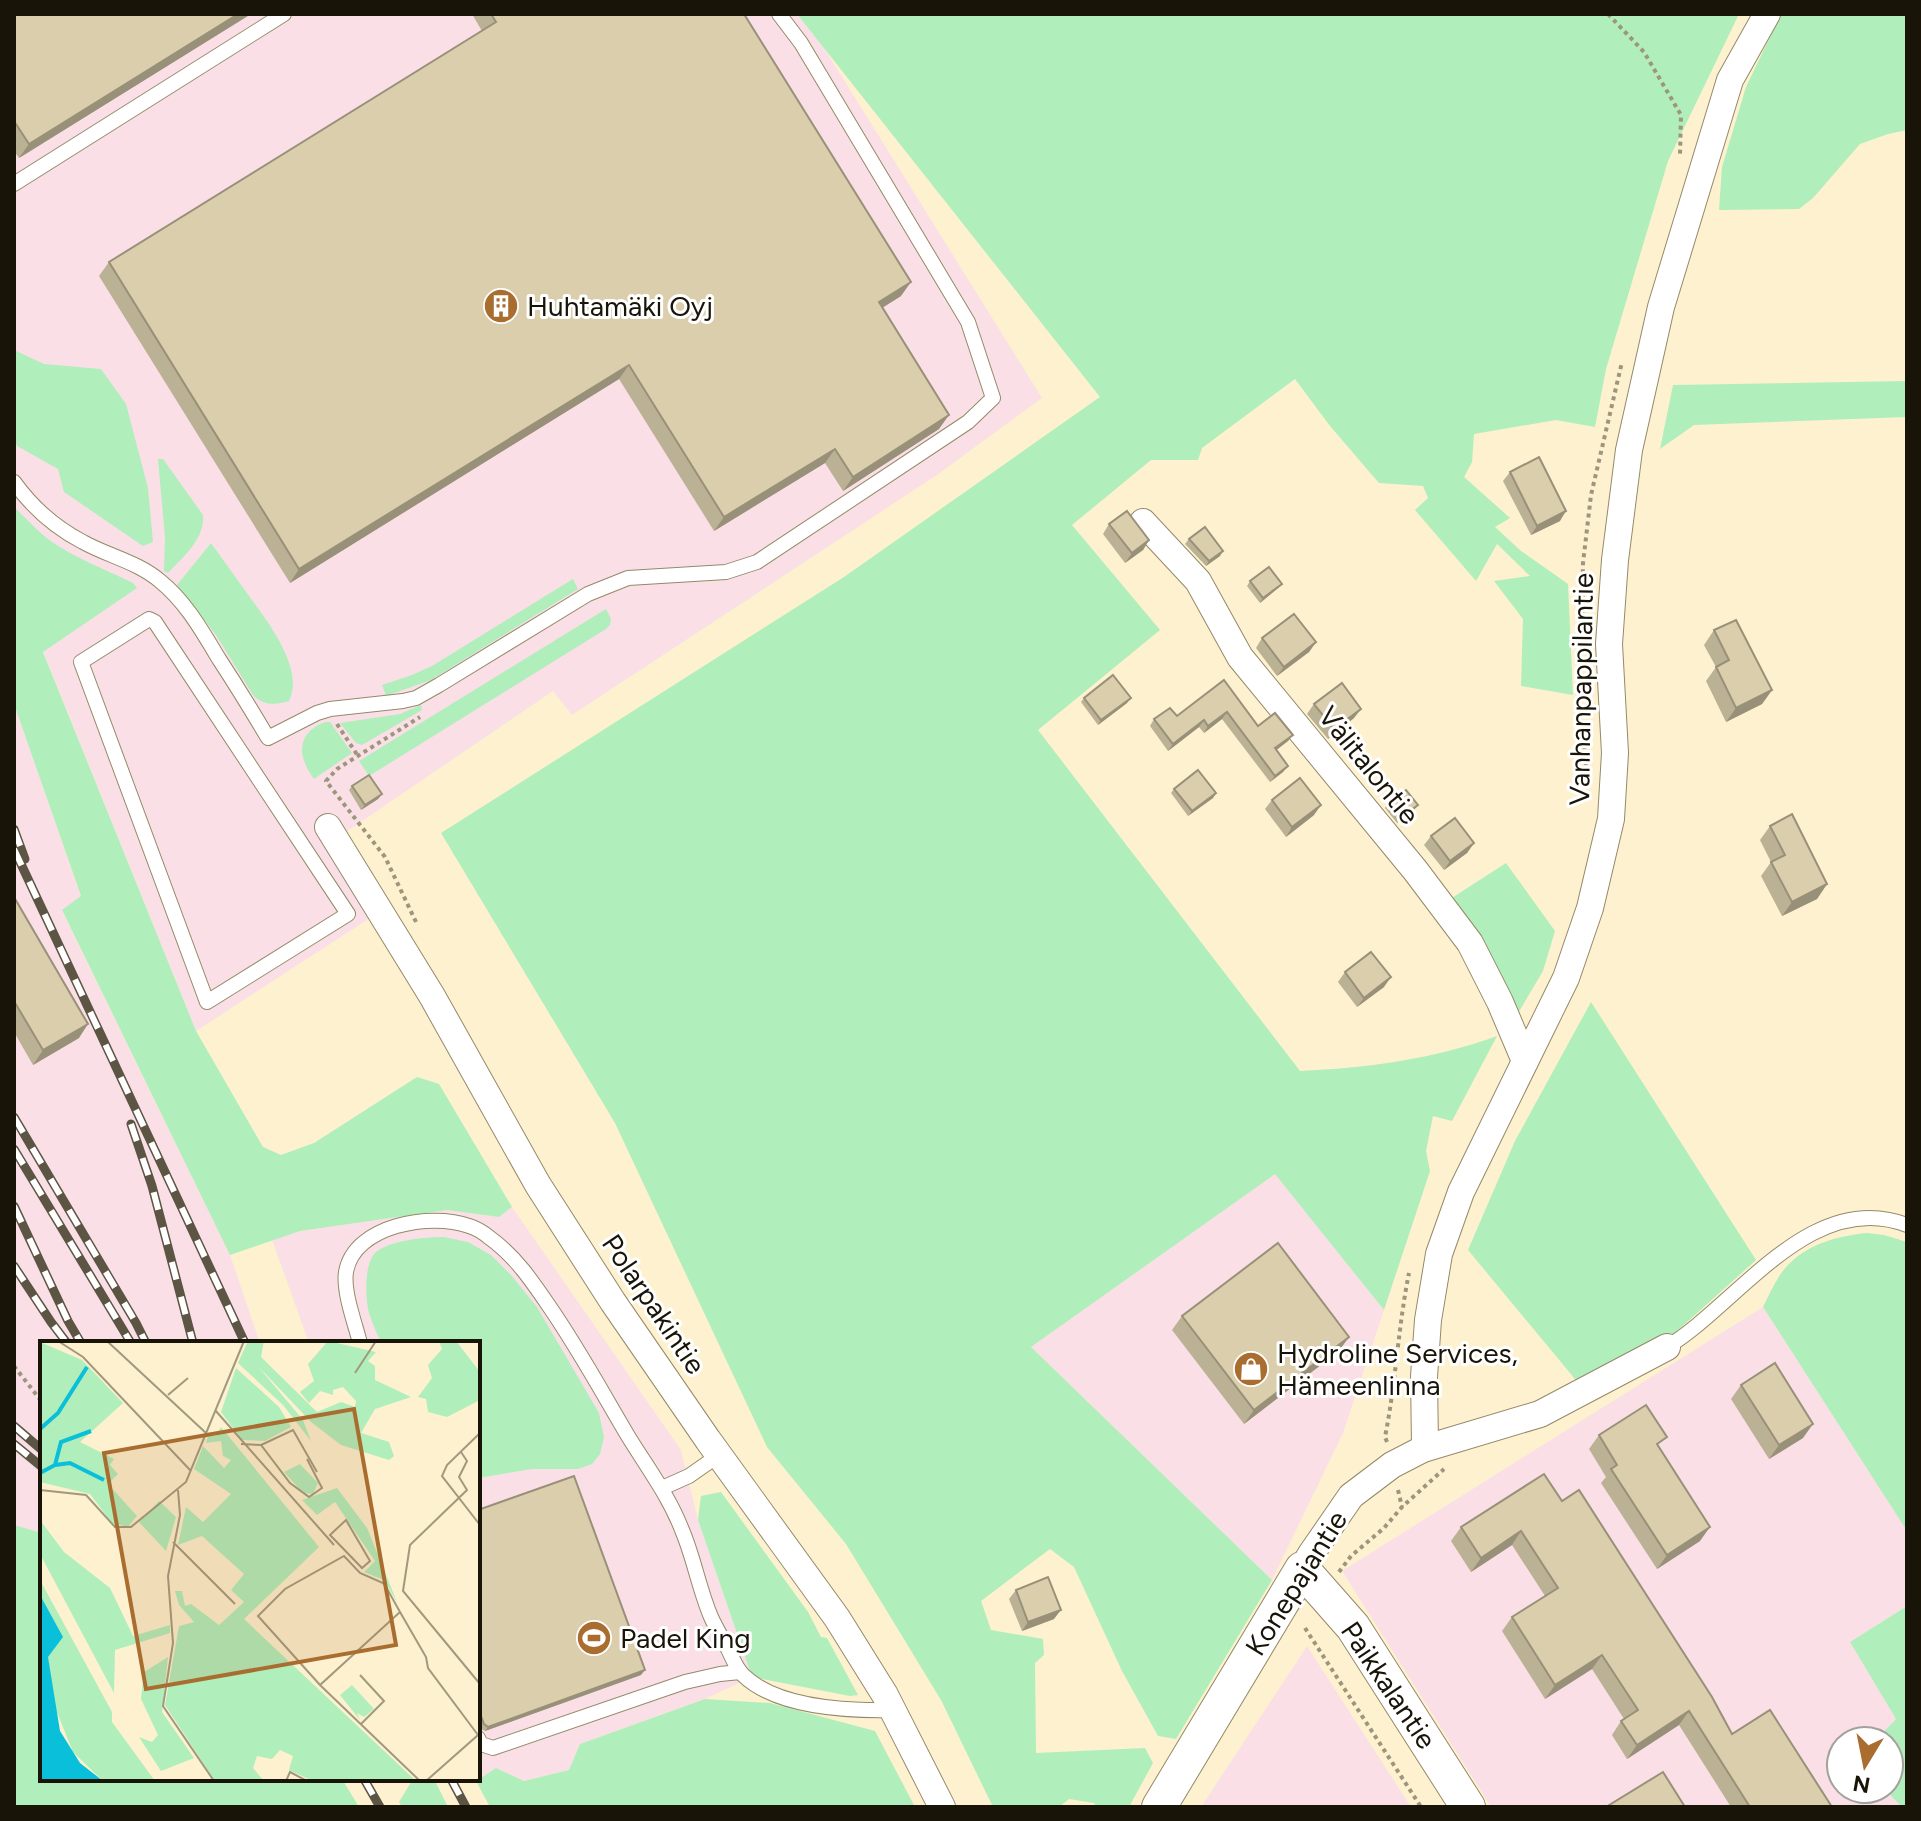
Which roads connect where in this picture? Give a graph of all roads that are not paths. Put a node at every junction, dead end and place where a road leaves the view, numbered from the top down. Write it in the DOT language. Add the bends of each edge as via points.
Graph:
graph roads {
  1 [pos="284,14"];
  2 [pos="779,14"];
  3 [pos="1767,14"];
  4 [pos="14,184"];
  5 [pos="14,482"];
  6 [pos="1143,522"];
  7 [pos="333,834"];
  8 [pos="311,859"];
  9 [pos="1525,1061"];
  10 [pos="1907,1225"];
  11 [pos="360,1341"];
  12 [pos="1667,1347"];
  13 [pos="1423,1449"];
  14 [pos="719,1455"];
  15 [pos="662,1488"];
  16 [pos="1302,1569"];
  17 [pos="740,1672"];
  18 [pos="893,1710"];
  19 [pos="480,1742"];
  20 [pos="942,1807"];
  21 [pos="1159,1807"];
  22 [pos="1468,1807"];
  1 -- 4 [label="lane"];
  2 -- 5 [label="lane" via="968,322 993,398 968,422 757,562 726,572 628,578 588,594 416,698 330,709 268,738 171,590 68,533 44,516"];
  3 -- 9 [label="street, Vanhanpappilantie" via="1730,80 1661,307 1629,450 1615,560 1609,644 1615,753 1611,819 1571,964"];
  6 -- 9 [label="street, Välitalontie" via="1198,581 1240,657 1470,943"];
  7 -- 8 [label="lane"];
  7 -- 14 [label="street, Polarpakintie" via="538,1185"];
  8 -- 8 [label="lane" via="348,914 207,1002 81,662 149,619 155,622"];
  9 -- 13 [label="street, Vanhanpappilantie" via="1461,1192 1439,1254 1428,1320"];
  10 -- 12 [label="lane" via="1873,1218 1825,1228 1779,1254"];
  11 -- 15 [label="lane" via="345,1283 350,1257 358,1247 397,1225 427,1221 469,1226 511,1254 538,1290"];
  12 -- 13 [label="street, Konepajantie" via="1540,1414"];
  13 -- 16 [label="street, Konepajantie" via="1351,1496"];
  14 -- 15 [label="lane"];
  14 -- 18 [label="street, Polarpakintie" via="837,1618"];
  15 -- 17 [label="lane" via="683,1530 711,1617"];
  16 -- 21 [label="street, Konepajantie"];
  16 -- 22 [label="street, Paikkalantie" via="1353,1627"];
  17 -- 18 [label="lane" via="756,1686 790,1701 857,1711"];
  17 -- 19 [label="lane" via="685,1682 493,1748"];
  18 -- 20 [label="street, Polarpakintie"];
}
